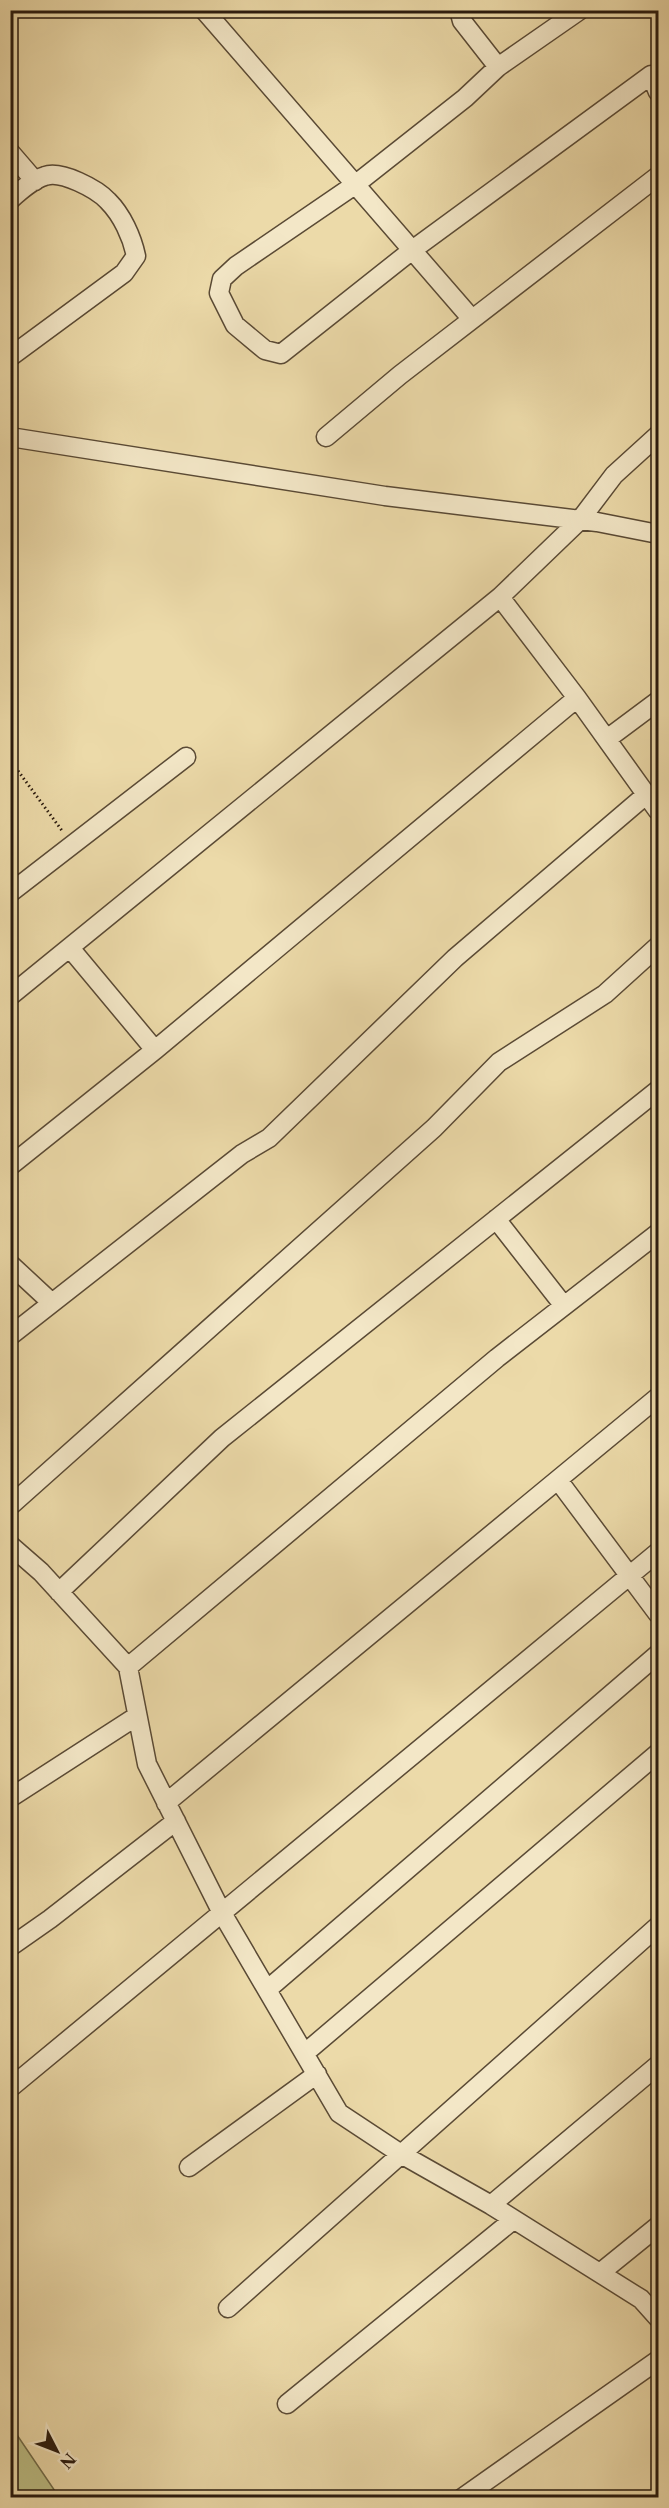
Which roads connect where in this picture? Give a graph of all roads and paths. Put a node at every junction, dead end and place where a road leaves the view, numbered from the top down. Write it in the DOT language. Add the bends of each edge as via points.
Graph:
graph roads {
  1 [pos="204,10"];
  2 [pos="459,10"];
  3 [pos="580,10"];
  4 [pos="498,67"];
  5 [pos="658,92"];
  6 [pos="10,152"];
  7 [pos="658,176"];
  8 [pos="35,181"];
  9 [pos="356,184"];
  10 [pos="10,200"];
  11 [pos="411,251"];
  12 [pos="471,318"];
  13 [pos="10,357"];
  14 [pos="658,435"];
  15 [pos="10,437"];
  16 [pos="326,437"];
  17 [pos="580,520"];
  18 [pos="658,534"];
  19 [pos="500,597"];
  20 [pos="577,698"];
  21 [pos="658,701"];
  22 [pos="607,739"];
  23 [pos="186,757"];
  24 [pos="10,760"];
  25 [pos="646,794"];
  26 [pos="658,811"];
  27 [pos="73,845"];
  28 [pos="10,893"];
  29 [pos="658,946"];
  30 [pos="70,948"];
  31 [pos="10,996"];
  32 [pos="155,1050"];
  33 [pos="658,1090"];
  34 [pos="10,1166"];
  35 [pos="496,1219"];
  36 [pos="658,1233"];
  37 [pos="10,1264"];
  38 [pos="52,1303"];
  39 [pos="564,1306"];
  40 [pos="10,1336"];
  41 [pos="658,1397"];
  42 [pos="558,1480"];
  43 [pos="10,1506"];
  44 [pos="10,1545"];
  45 [pos="658,1552"];
  46 [pos="630,1576"];
  47 [pos="59,1592"];
  48 [pos="658,1613"];
  49 [pos="658,1654"];
  50 [pos="128,1667"];
  51 [pos="137,1716"];
  52 [pos="658,1753"];
  53 [pos="10,1798"];
  54 [pos="166,1803"];
  55 [pos="176,1821"];
  56 [pos="222,1913"];
  57 [pos="658,1926"];
  58 [pos="10,1947"];
  59 [pos="268,1989"];
  60 [pos="305,2054"];
  61 [pos="658,2066"];
  62 [pos="317,2074"];
  63 [pos="10,2088"];
  64 [pos="401,2154"];
  65 [pos="189,2167"];
  66 [pos="491,2205"];
  67 [pos="513,2220"];
  68 [pos="658,2226"];
  69 [pos="600,2273"];
  70 [pos="228,2308"];
  71 [pos="658,2318"];
  72 [pos="658,2360"];
  73 [pos="287,2404"];
  74 [pos="462,2498"];
  1 -- 9 [label="street"];
  2 -- 4 [label="street" via="462,21"];
  3 -- 4 [label="street"];
  4 -- 9 [label="street"];
  5 -- 11 [label="street" via="651,75"];
  6 -- 8 [label="street"];
  7 -- 12 [label="street"];
  8 -- 10 [label="street"];
  8 -- 13 [label="street" via="46,175 69,176 108,201 132,239 135,256 124,273"];
  9 -- 11 [label="street"];
  9 -- 11 [label="street" via="222,279 219,293 235,325 265,350 281,354"];
  11 -- 12 [label="street"];
  12 -- 16 [label="street"];
  14 -- 17 [label="street" via="614,475"];
  15 -- 17 [label="street" via="385,496"];
  17 -- 18 [label="street"];
  17 -- 19 [label="street"];
  19 -- 20 [label="street"];
  19 -- 30 [label="street"];
  20 -- 22 [label="street"];
  20 -- 32 [label="street"];
  21 -- 22 [label="street"];
  22 -- 25 [label="street"];
  23 -- 27 [label="street"];
  24 -- 27 [label="path"];
  25 -- 26 [label="street"];
  25 -- 38 [label="street" via="455,958 268,1138 242,1154"];
  27 -- 28 [label="street"];
  29 -- 43 [label="street" via="605,994 499,1062 434,1128"];
  30 -- 31 [label="street"];
  30 -- 32 [label="street"];
  32 -- 34 [label="street"];
  33 -- 35 [label="street"];
  35 -- 39 [label="street"];
  35 -- 47 [label="street" via="222,1438"];
  36 -- 39 [label="street"];
  37 -- 38 [label="street"];
  38 -- 40 [label="street"];
  39 -- 50 [label="street"];
  41 -- 42 [label="street"];
  42 -- 46 [label="street"];
  42 -- 54 [label="street"];
  44 -- 47 [label="street"];
  45 -- 46 [label="street"];
  46 -- 48 [label="street"];
  46 -- 56 [label="street"];
  47 -- 50 [label="street"];
  49 -- 59 [label="street"];
  50 -- 51 [label="street"];
  51 -- 53 [label="street"];
  51 -- 54 [label="street" via="147,1764"];
  52 -- 60 [label="street"];
  54 -- 55 [label="street"];
  55 -- 56 [label="street"];
  55 -- 58 [label="street"];
  56 -- 59 [label="street"];
  56 -- 63 [label="street"];
  57 -- 64 [label="street"];
  59 -- 60 [label="street"];
  60 -- 62 [label="street"];
  61 -- 66 [label="street"];
  62 -- 64 [label="street" via="339,2113"];
  62 -- 65 [label="street"];
  64 -- 66 [label="street"];
  64 -- 70 [label="street"];
  66 -- 67 [label="street"];
  67 -- 69 [label="street"];
  67 -- 73 [label="street"];
  68 -- 69 [label="street"];
  69 -- 71 [label="street" via="641,2299"];
  72 -- 74 [label="street"];
}
